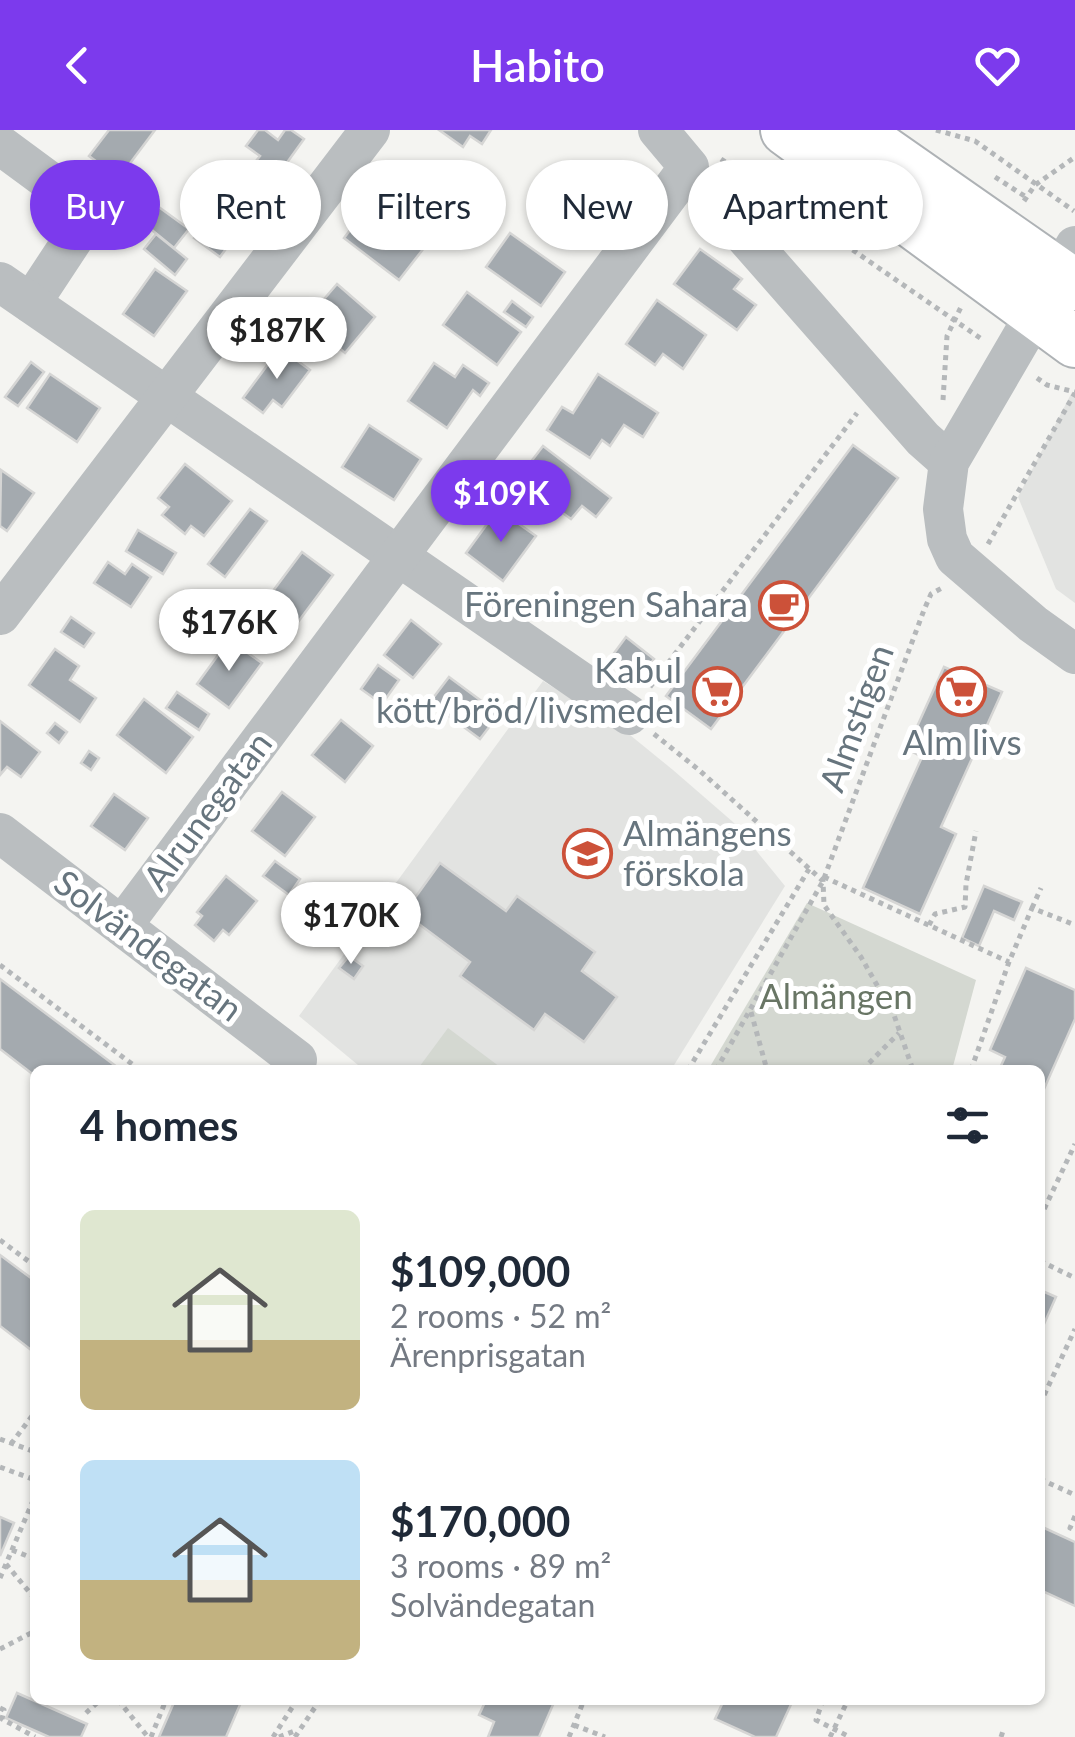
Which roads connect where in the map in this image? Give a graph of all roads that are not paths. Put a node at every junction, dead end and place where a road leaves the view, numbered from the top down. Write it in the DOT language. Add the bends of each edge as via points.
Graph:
graph roads {
  1 [pos="370,130"];
  2 [pos="658,130"];
  3 [pos="786,130"];
  4 [pos="853,130"];
  5 [pos="0,145"];
  6 [pos="757,250"];
  7 [pos="1061,279"];
  8 [pos="15,292"];
  9 [pos="1075,342"];
  10 [pos="166,396"];
  11 [pos="948,462"];
  12 [pos="398,556"];
  13 [pos="0,614"];
  14 [pos="1075,654"];
  15 [pos="629,715"];
  16 [pos="0,833"];
  17 [pos="122,926"];
  18 [pos="297,1060"];
  1 -- 10 [label="street"];
  2 -- 12 [label="street, Alrunegatan" via="689,167"];
  3 -- 7 [label="main road"];
  4 -- 7 [label="main road"];
  5 -- 8 [label="street" via="91,212"];
  6 -- 11 [label="street"];
  7 -- 9 [label="main road"];
  7 -- 11 [label="street"];
  8 -- 10 [label="street"];
  10 -- 12 [label="street"];
  10 -- 13 [label="street"];
  11 -- 14 [label="street" via="943,508 955,557"];
  12 -- 15 [label="street"];
  12 -- 17 [label="street, Alrunegatan"];
  16 -- 17 [label="street, Solvändegatan"];
  17 -- 18 [label="street, Solvändegatan"];
}
